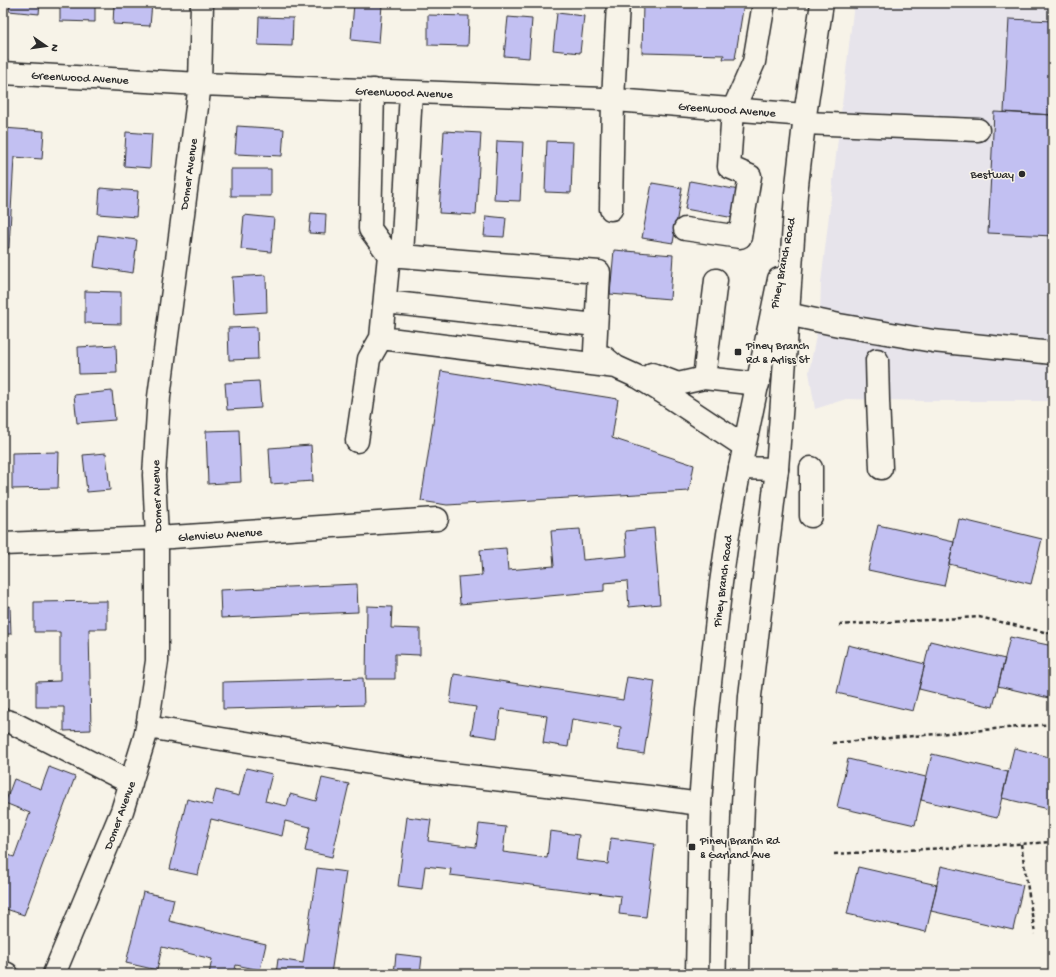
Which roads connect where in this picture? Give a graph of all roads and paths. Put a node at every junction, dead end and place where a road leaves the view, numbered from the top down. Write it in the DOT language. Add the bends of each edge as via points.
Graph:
graph roads {
  1 [pos="202,3"];
  2 [pos="618,3"];
  3 [pos="764,3"];
  4 [pos="822,3"];
  5 [pos="3,73"];
  6 [pos="200,84"];
  7 [pos="373,90"];
  8 [pos="411,92"];
  9 [pos="613,100"];
  10 [pos="733,110"];
  11 [pos="804,119"];
  12 [pos="978,130"];
  13 [pos="611,209"];
  14 [pos="685,229"];
  15 [pos="396,256"];
  16 [pos="716,280"];
  17 [pos="385,302"];
  18 [pos="781,313"];
  19 [pos="596,325"];
  20 [pos="382,338"];
  21 [pos="595,351"];
  22 [pos="1053,353"];
  23 [pos="877,360"];
  24 [pos="616,367"];
  25 [pos="704,378"];
  26 [pos="758,384"];
  27 [pos="358,441"];
  28 [pos="744,446"];
  29 [pos="740,468"];
  30 [pos="811,468"];
  31 [pos="881,468"];
  32 [pos="777,469"];
  33 [pos="811,516"];
  34 [pos="437,519"];
  35 [pos="157,538"];
  36 [pos="3,544"];
  37 [pos="840,625"];
  38 [pos="1053,634"];
  39 [pos="3,720"];
  40 [pos="1053,724"];
  41 [pos="147,727"];
  42 [pos="832,743"];
  43 [pos="131,783"];
  44 [pos="700,804"];
  45 [pos="1053,842"];
  46 [pos="1021,844"];
  47 [pos="834,854"];
  48 [pos="1035,934"];
  49 [pos="3,972"];
  50 [pos="7,974"];
  51 [pos="54,974"];
  52 [pos="697,974"];
  53 [pos="738,974"];
  1 -- 6 [label="street, Domer Avenue"];
  2 -- 9 [label="street"];
  3 -- 10 [label="street" via="754,62"];
  4 -- 11 [label="street, Piney Branch Road"];
  5 -- 6 [label="street, Greenwood Avenue"];
  6 -- 7 [label="street, Greenwood Avenue"];
  6 -- 35 [label="street, Domer Avenue" via="159,398 154,475"];
  7 -- 8 [label="street, Greenwood Avenue"];
  7 -- 15 [label="street" via="370,229"];
  8 -- 9 [label="street, Greenwood Avenue"];
  8 -- 15 [label="street"];
  9 -- 10 [label="street, Greenwood Avenue"];
  9 -- 13 [label="street"];
  10 -- 11 [label="street, Greenwood Avenue"];
  10 -- 14 [label="street" via="729,167 750,176 740,237"];
  11 -- 12 [label="street, Greenwood Avenue"];
  11 -- 18 [label="street, Piney Branch Road"];
  15 -- 17 [label="street"];
  15 -- 19 [label="street" via="599,272"];
  16 -- 25 [label="street"];
  17 -- 19 [label="street"];
  17 -- 20 [label="street"];
  18 -- 22 [label="street" via="933,341"];
  18 -- 26 [label="street, Piney Branch Road"];
  18 -- 32 [label="street, Piney Branch Road"];
  19 -- 21 [label="street"];
  20 -- 24 [label="street"];
  20 -- 27 [label="street" via="369,359"];
  21 -- 24 [label="street"];
  21 -- 25 [label="street" via="678,384"];
  23 -- 31 [label="street"];
  24 -- 28 [label="street" via="650,384"];
  25 -- 26 [label="street"];
  26 -- 28 [label="street, Piney Branch Road"];
  28 -- 29 [label="street, Piney Branch Road"];
  29 -- 32 [label="street"];
  29 -- 44 [label="street, Piney Branch Road" via="721,583"];
  30 -- 33 [label="street"];
  32 -- 53 [label="street, Piney Branch Road" via="750,696 743,804"];
  34 -- 35 [label="street, Glenview Avenue"];
  35 -- 36 [label="street, Glenview Avenue"];
  35 -- 41 [label="street, Domer Avenue" via="157,661"];
  37 -- 38 [label="path" via="979,617"];
  39 -- 43 [label="street"];
  40 -- 42 [label="path"];
  41 -- 43 [label="street, Domer Avenue"];
  41 -- 44 [label="street" via="408,769"];
  43 -- 51 [label="street, Domer Avenue" via="122,811"];
  44 -- 52 [label="street, Piney Branch Road"];
  45 -- 46 [label="path"];
  46 -- 47 [label="path"];
  46 -- 48 [label="path"];
  49 -- 50 [label="street"];
}
